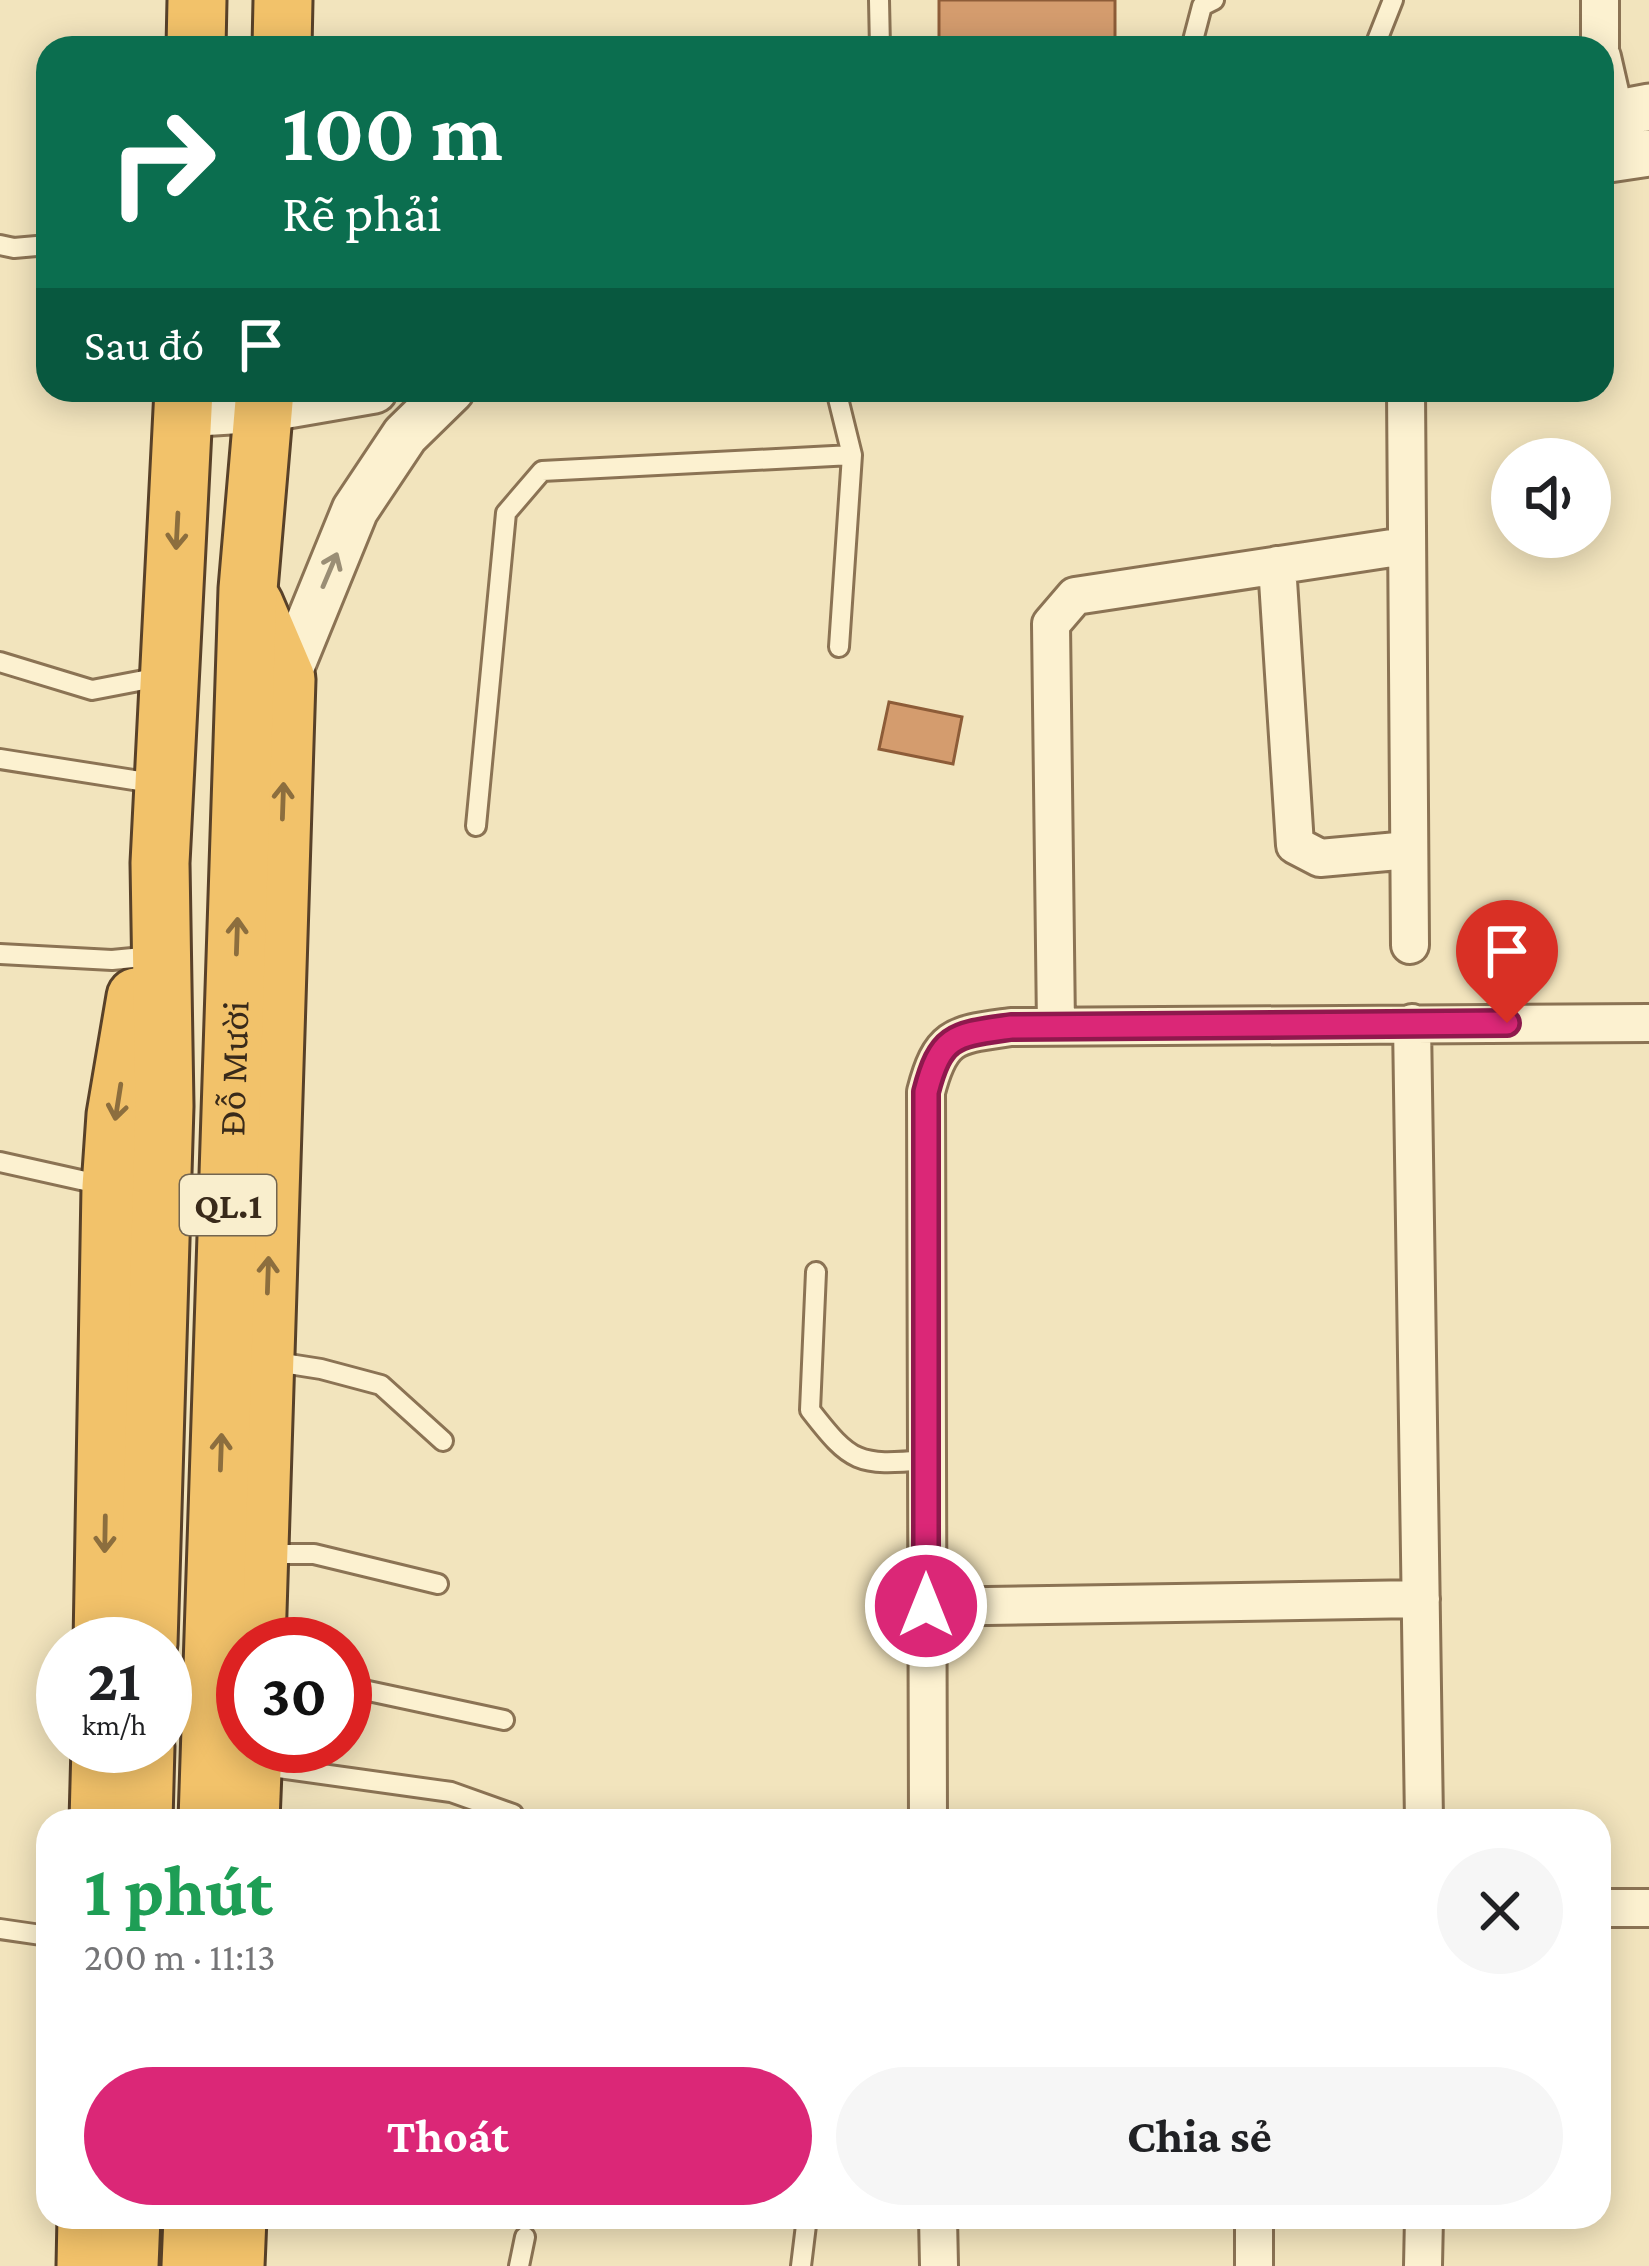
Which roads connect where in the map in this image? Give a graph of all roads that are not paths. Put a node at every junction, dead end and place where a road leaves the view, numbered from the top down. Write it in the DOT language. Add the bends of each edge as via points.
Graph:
graph roads {
  1 [pos="284,0"];
  2 [pos="879,0"];
  3 [pos="1214,0"];
  4 [pos="1393,0"];
  5 [pos="1600,0"];
  6 [pos="282,36"];
  7 [pos="880,36"];
  8 [pos="1194,36"];
  9 [pos="1379,36"];
  10 [pos="1601,36"];
  11 [pos="1649,153"];
  12 [pos="1614,158"];
  13 [pos="0,244"];
  14 [pos="36,246"];
  15 [pos="183,402"];
  16 [pos="265,402"];
  17 [pos="439,402"];
  18 [pos="839,402"];
  19 [pos="1406,402"];
  20 [pos="852,454"];
  21 [pos="1405,546"];
  22 [pos="1277,565"];
  23 [pos="248,589"];
  24 [pos="839,647"];
  25 [pos="0,662"];
  26 [pos="169,675"];
  27 [pos="286,679"];
  28 [pos="0,759"];
  29 [pos="164,785"];
  30 [pos="476,826"];
  31 [pos="1409,850"];
  32 [pos="160,862"];
  33 [pos="1410,945"];
  34 [pos="0,954"];
  35 [pos="143,957"];
  36 [pos="1412,1023"];
  37 [pos="1649,1023"];
  38 [pos="1056,1027"];
  39 [pos="0,1162"];
  40 [pos="136,1191"];
  41 [pos="816,1272"];
  42 [pos="266,1360"];
  43 [pos="443,1441"];
  44 [pos="925,1460"];
  45 [pos="238,1552"];
  46 [pos="438,1584"];
  47 [pos="1420,1599"];
  48 [pos="926,1606"];
  49 [pos="105,1617"];
  50 [pos="147,1617"];
  51 [pos="235,1617"];
  52 [pos="372,1692"];
  53 [pos="504,1720"];
  54 [pos="100,1773"];
  55 [pos="144,1773"];
  56 [pos="230,1773"];
  57 [pos="241,1773"];
  58 [pos="336,1773"];
  59 [pos="99,1809"];
  60 [pos="143,1809"];
  61 [pos="214,1809"];
  62 [pos="248,1809"];
  63 [pos="499,1809"];
  64 [pos="928,1809"];
  65 [pos="1424,1809"];
  66 [pos="1611,1908"];
  67 [pos="1649,1908"];
  68 [pos="0,1929"];
  69 [pos="36,1934"];
  70 [pos="87,2229"];
  71 [pos="131,2229"];
  72 [pos="193,2229"];
  73 [pos="237,2229"];
  74 [pos="806,2229"];
  75 [pos="938,2229"];
  76 [pos="1254,2229"];
  77 [pos="1424,2229"];
  78 [pos="525,2236"];
  79 [pos="86,2266"];
  80 [pos="130,2266"];
  81 [pos="191,2266"];
  82 [pos="235,2266"];
  83 [pos="519,2266"];
  84 [pos="802,2266"];
  85 [pos="939,2266"];
  86 [pos="1254,2266"];
  87 [pos="1424,2266"];
  1 -- 6 [label="highway"];
  2 -- 7 [label="lane"];
  3 -- 8 [label="lane" via="1202,6"];
  4 -- 9 [label="lane"];
  5 -- 10 [label="street"];
  11 -- 12 [label="street"];
  13 -- 14 [label="lane"];
  15 -- 26 [label="highway, Đỗ Mười / QL.1, one-way"];
  16 -- 23 [label="highway, Đỗ Mười / QL.1"];
  27 -- 17 [label="street, one-way" via="355,510 405,435"];
  18 -- 20 [label="lane"];
  19 -- 21 [label="street"];
  20 -- 24 [label="lane"];
  20 -- 30 [label="lane" via="542,471 506,513"];
  21 -- 22 [label="street"];
  21 -- 31 [label="street"];
  22 -- 31 [label="street" via="1295,845 1320,858"];
  22 -- 38 [label="street" via="1075,596 1051,624"];
  23 -- 27 [label="highway, QL.1"];
  45 -- 23 [label="highway, Đỗ Mười / QL.1, one-way"];
  25 -- 26 [label="lane" via="92,690"];
  26 -- 29 [label="highway, Đỗ Mười / QL.1"];
  42 -- 27 [label="highway, Đỗ Mười / QL.1, one-way"];
  28 -- 29 [label="lane"];
  29 -- 32 [label="highway, Đỗ Mười / QL.1"];
  31 -- 33 [label="street"];
  32 -- 35 [label="highway, Đỗ Mười / QL.1"];
  32 -- 40 [label="highway, Đỗ Mười / QL.1" via="164,1106"];
  34 -- 35 [label="lane"];
  35 -- 40 [label="highway, Đỗ Mười / QL.1, one-way" via="116,1115"];
  36 -- 37 [label="street"];
  36 -- 38 [label="street"];
  36 -- 47 [label="street"];
  38 -- 44 [label="street" via="960,1037 940,1049 926,1092"];
  39 -- 40 [label="lane"];
  40 -- 49 [label="highway, Đỗ Mười / QL.1, one-way"];
  40 -- 50 [label="highway, Đỗ Mười / QL.1"];
  41 -- 44 [label="lane" via="810,1410 838,1446 875,1465"];
  42 -- 43 [label="lane" via="381,1385"];
  42 -- 45 [label="highway, Đỗ Mười / QL.1"];
  44 -- 48 [label="street"];
  45 -- 46 [label="lane" via="314,1553"];
  45 -- 51 [label="highway, Đỗ Mười / QL.1"];
  47 -- 48 [label="street"];
  47 -- 65 [label="street"];
  48 -- 64 [label="street"];
  52 -- 53 [label="lane"];
  54 -- 59 [label="highway"];
  55 -- 60 [label="highway"];
  56 -- 61 [label="highway, Đỗ Mười / QL.1"];
  57 -- 62 [label="highway, Đỗ Mười / QL.1"];
  58 -- 63 [label="lane" via="452,1792"];
  66 -- 67 [label="street"];
  68 -- 69 [label="lane"];
  70 -- 79 [label="highway"];
  71 -- 80 [label="highway"];
  72 -- 81 [label="highway"];
  73 -- 82 [label="highway"];
  74 -- 84 [label="lane"];
  75 -- 85 [label="street"];
  76 -- 86 [label="street"];
  77 -- 87 [label="street"];
  78 -- 83 [label="lane"];
}
